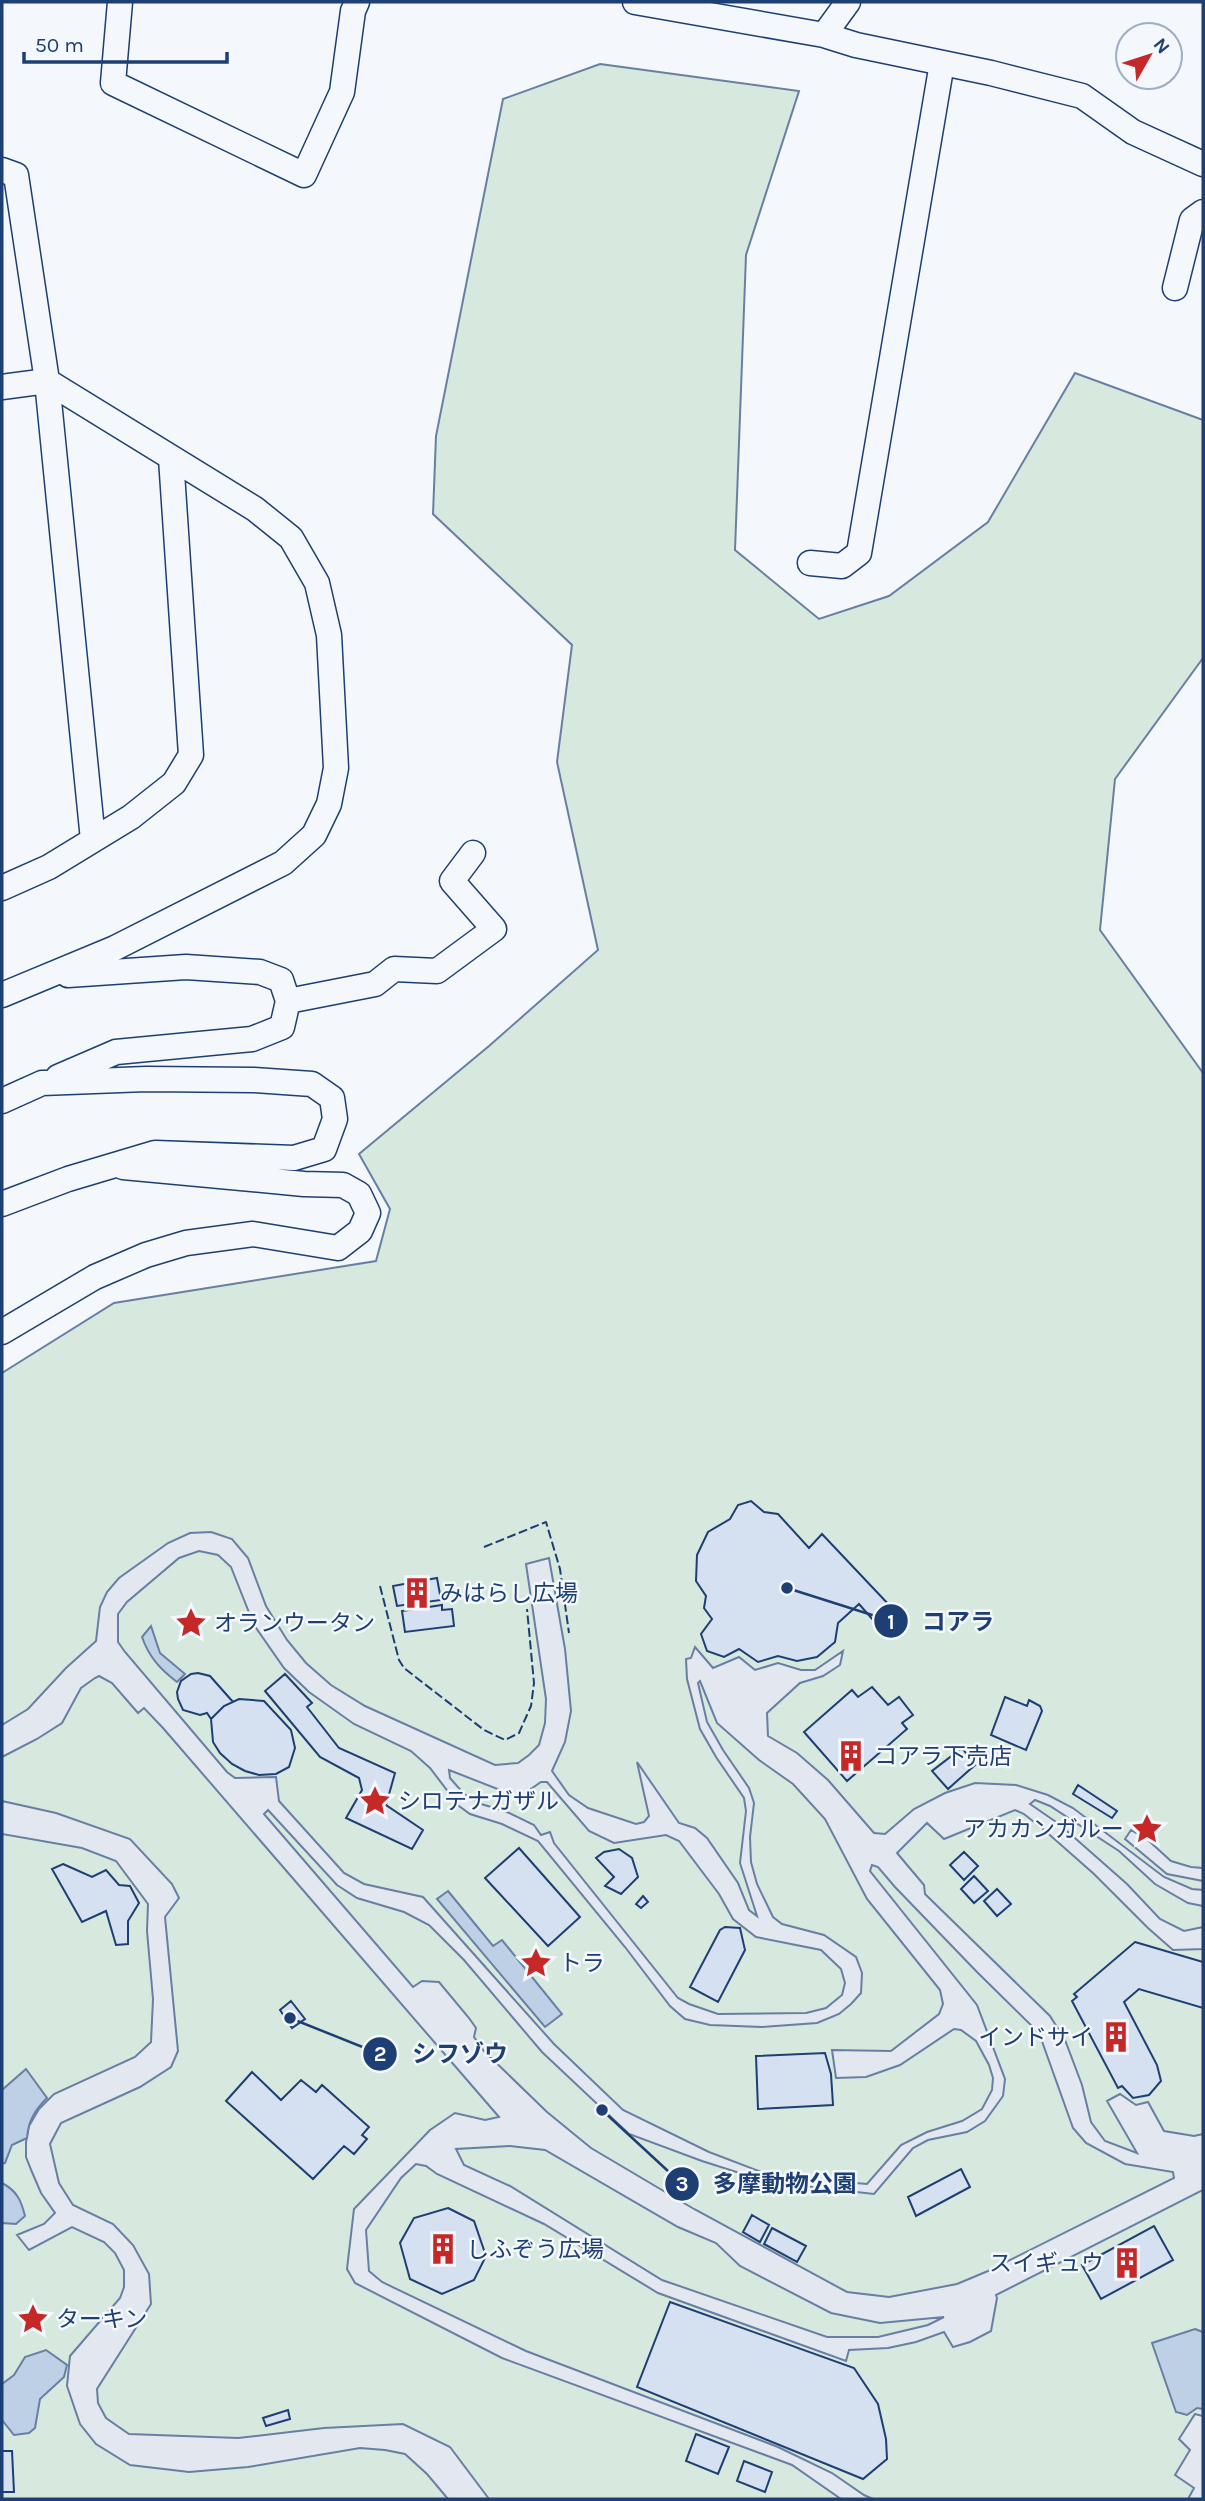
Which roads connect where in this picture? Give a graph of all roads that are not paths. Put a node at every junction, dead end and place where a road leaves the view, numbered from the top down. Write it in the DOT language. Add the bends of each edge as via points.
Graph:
graph roads {
  1 [pos="120,2"];
  2 [pos="357,2"];
  3 [pos="635,2"];
  4 [pos="848,2"];
  5 [pos="824,35"];
  6 [pos="942,63"];
  7 [pos="1203,164"];
  8 [pos="2,170"];
  9 [pos="1203,212"];
  10 [pos="1175,288"];
  11 [pos="47,381"];
  12 [pos="2,387"];
  13 [pos="171,458"];
  14 [pos="810,563"];
  15 [pos="93,840"];
  16 [pos="473,853"];
  17 [pos="2,888"];
  18 [pos="47,976"];
  19 [pos="2,995"];
  20 [pos="288,1001"];
  21 [pos="42,1083"];
  22 [pos="2,1101"];
  23 [pos="112,1166"];
  24 [pos="2,1204"];
  25 [pos="2,1332"];
  1 -- 2 [label="street" via="113,83 304,175 342,92"];
  3 -- 5 [label="street"];
  4 -- 5 [label="street"];
  5 -- 6 [label="street"];
  6 -- 7 [label="street" via="1082,96 1133,132"];
  6 -- 14 [label="street" via="859,553 842,566"];
  8 -- 11 [label="street" via="16,175"];
  9 -- 10 [label="street" via="1192,220"];
  11 -- 12 [label="street"];
  11 -- 13 [label="street"];
  11 -- 15 [label="street"];
  13 -- 15 [label="street" via="191,755 174,783"];
  13 -- 18 [label="street" via="255,509 291,538 317,583 329,635 336,768 329,804 314,835 283,863 115,948"];
  15 -- 17 [label="street"];
  16 -- 20 [label="street" via="452,881 494,929 437,971 394,969 375,985"];
  18 -- 19 [label="street"];
  18 -- 20 [label="street" via="186,967 260,972 281,981"];
  20 -- 21 [label="street" via="282,1027 252,1039 116,1052"];
  21 -- 22 [label="street"];
  21 -- 23 [label="street" via="254,1080 312,1084 331,1098 335,1119 324,1149 294,1158 155,1153"];
  23 -- 24 [label="street"];
  23 -- 25 [label="street" via="343,1185 359,1194 368,1213 360,1231 338,1248 253,1234 186,1243 146,1255 95,1277"];
}
